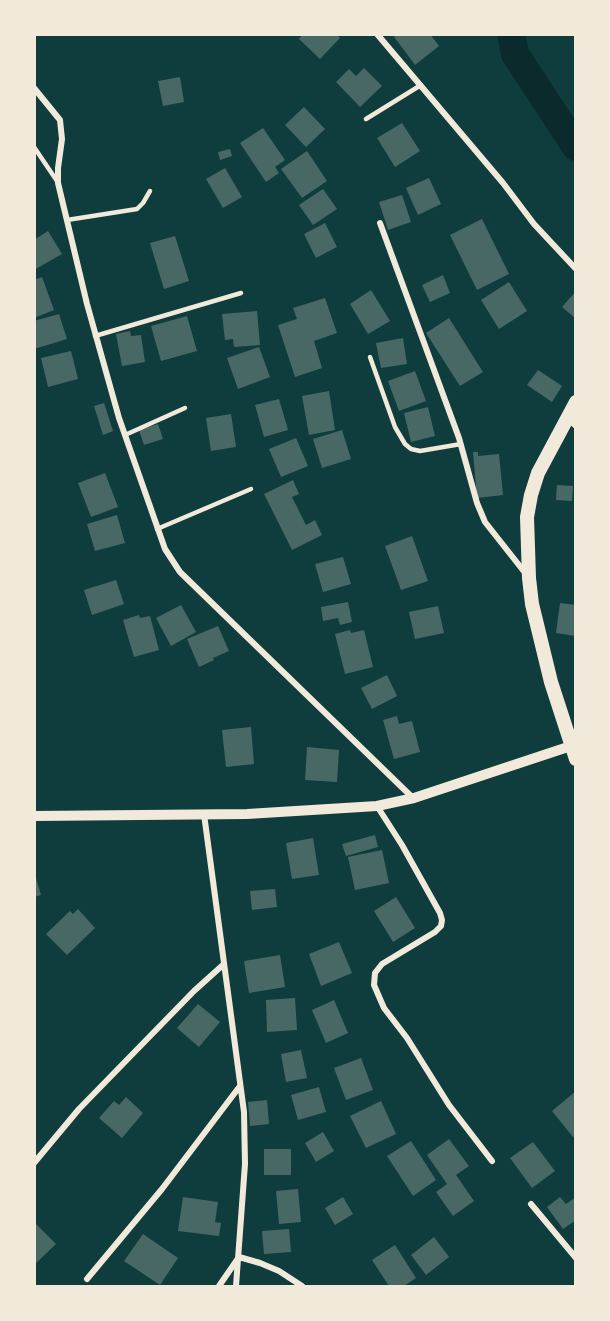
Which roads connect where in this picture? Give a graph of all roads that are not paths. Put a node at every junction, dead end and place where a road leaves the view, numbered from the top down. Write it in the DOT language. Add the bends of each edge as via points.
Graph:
graph roads {
  1 [pos="377,34"];
  2 [pos="421,85"];
  3 [pos="34,88"];
  4 [pos="366,119"];
  5 [pos="34,147"];
  6 [pos="58,183"];
  7 [pos="150,191"];
  8 [pos="67,220"];
  9 [pos="380,223"];
  10 [pos="576,269"];
  11 [pos="241,293"];
  12 [pos="95,336"];
  13 [pos="370,357"];
  14 [pos="576,402"];
  15 [pos="185,408"];
  16 [pos="571,421"];
  17 [pos="124,435"];
  18 [pos="461,444"];
  19 [pos="251,489"];
  20 [pos="157,529"];
  21 [pos="529,578"];
  22 [pos="571,746"];
  23 [pos="576,759"];
  24 [pos="414,798"];
  25 [pos="377,806"];
  26 [pos="204,814"];
  27 [pos="34,816"];
  28 [pos="224,964"];
  29 [pos="240,1085"];
  30 [pos="492,1161"];
  31 [pos="34,1163"];
  32 [pos="531,1204"];
  33 [pos="239,1257"];
  34 [pos="576,1258"];
  35 [pos="87,1279"];
  36 [pos="219,1287"];
  37 [pos="236,1287"];
  38 [pos="302,1287"];
  1 -- 2 [label="street"];
  2 -- 4 [label="lane"];
  2 -- 10 [label="street" via="534,224"];
  3 -- 6 [label="street" via="60,120"];
  5 -- 6 [label="lane"];
  6 -- 8 [label="street"];
  7 -- 8 [label="lane" via="137,209"];
  8 -- 12 [label="street"];
  9 -- 18 [label="street"];
  11 -- 12 [label="lane"];
  12 -- 17 [label="street"];
  13 -- 18 [label="lane" via="405,444 420,451"];
  14 -- 16 [label="main road"];
  15 -- 17 [label="lane"];
  16 -- 21 [label="main road" via="538,473 531,495 527,517"];
  17 -- 20 [label="street"];
  18 -- 21 [label="street" via="485,522"];
  19 -- 20 [label="lane"];
  20 -- 24 [label="street" via="180,572"];
  21 -- 22 [label="main road" via="539,636"];
  22 -- 23 [label="main road"];
  22 -- 24 [label="street"];
  24 -- 25 [label="street"];
  25 -- 26 [label="street"];
  25 -- 30 [label="street" via="442,920 435,932 382,964 375,973 374,985 384,1008 449,1105"];
  26 -- 27 [label="street"];
  26 -- 28 [label="street"];
  28 -- 29 [label="street"];
  28 -- 31 [label="street" via="80,1109"];
  29 -- 33 [label="street" via="245,1164"];
  29 -- 35 [label="street" via="162,1189"];
  32 -- 34 [label="street"];
  33 -- 36 [label="street"];
  33 -- 37 [label="street"];
  33 -- 38 [label="street" via="279,1271"];
}
